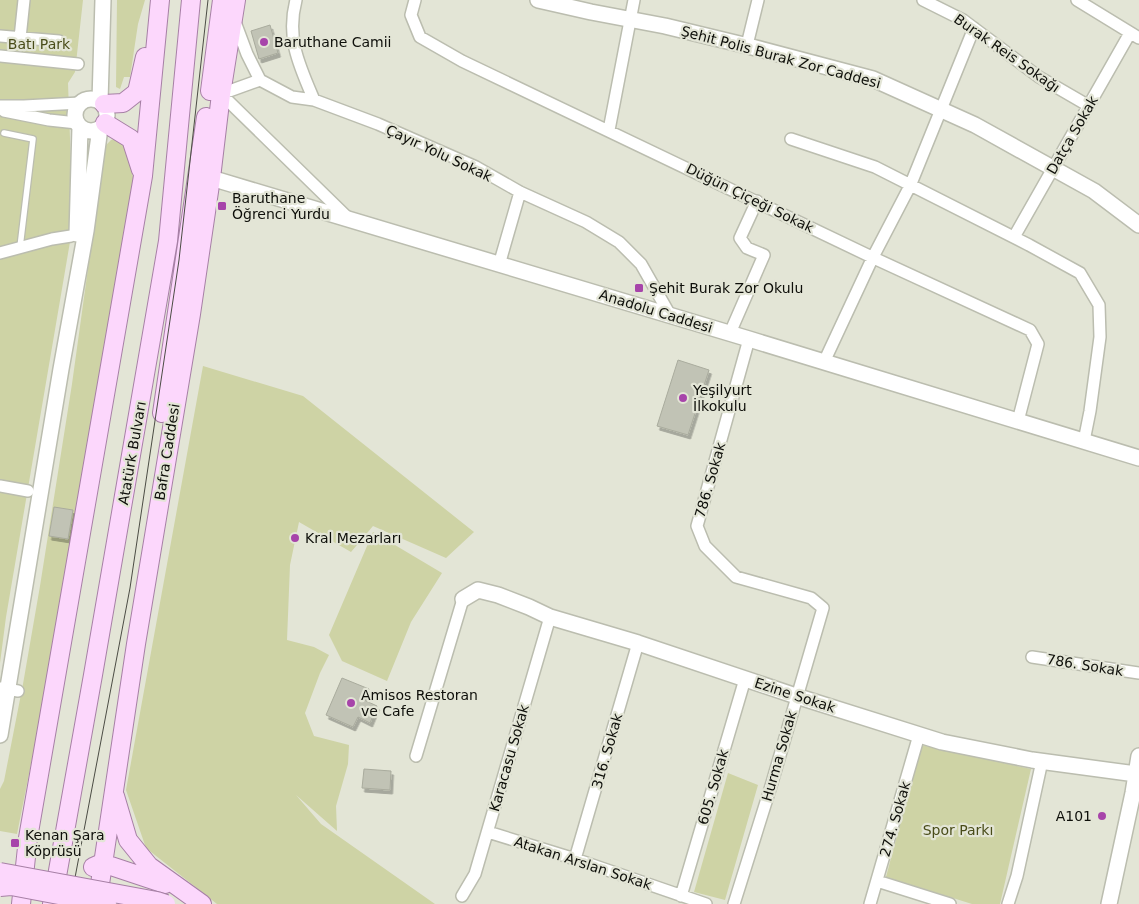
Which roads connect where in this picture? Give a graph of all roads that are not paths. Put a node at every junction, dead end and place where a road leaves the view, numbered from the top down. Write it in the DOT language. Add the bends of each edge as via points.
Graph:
graph roads {
  1 [pos="24,0"];
  2 [pos="103,0"];
  3 [pos="159,0"];
  4 [pos="191,0"];
  5 [pos="222,0"];
  6 [pos="236,0"];
  7 [pos="296,0"];
  8 [pos="415,0"];
  9 [pos="538,0"];
  10 [pos="634,0"];
  11 [pos="758,0"];
  12 [pos="923,0"];
  13 [pos="1077,0"];
  14 [pos="233,19"];
  15 [pos="631,20"];
  16 [pos="974,28"];
  17 [pos="0,36"];
  18 [pos="1135,36"];
  19 [pos="20,38"];
  20 [pos="59,42"];
  21 [pos="747,46"];
  22 [pos="0,56"];
  23 [pos="78,64"];
  24 [pos="260,80"];
  25 [pos="221,94"];
  26 [pos="314,100"];
  27 [pos="102,102"];
  28 [pos="80,103"];
  29 [pos="0,106"];
  30 [pos="1090,106"];
  31 [pos="942,109"];
  32 [pos="0,110"];
  33 [pos="79,125"];
  34 [pos="103,126"];
  35 [pos="608,130"];
  36 [pos="4,132"];
  37 [pos="791,139"];
  38 [pos="1053,168"];
  39 [pos="143,176"];
  40 [pos="211,178"];
  41 [pos="910,186"];
  42 [pos="520,192"];
  43 [pos="757,201"];
  44 [pos="349,218"];
  45 [pos="1139,225"];
  46 [pos="71,236"];
  47 [pos="1014,237"];
  48 [pos="20,247"];
  49 [pos="0,253"];
  50 [pos="873,257"];
  51 [pos="499,265"];
  52 [pos="75,290"];
  53 [pos="670,315"];
  54 [pos="730,333"];
  55 [pos="749,338"];
  56 [pos="824,362"];
  57 [pos="1018,421"];
  58 [pos="1084,441"];
  59 [pos="1099,446"];
  60 [pos="1139,448"];
  61 [pos="1139,458"];
  62 [pos="0,486"];
  63 [pos="28,491"];
  64 [pos="462,599"];
  65 [pos="822,608"];
  66 [pos="550,617"];
  67 [pos="638,643"];
  68 [pos="1032,656"];
  69 [pos="1139,673"];
  70 [pos="745,679"];
  71 [pos="9,690"];
  72 [pos="796,696"];
  73 [pos="0,735"];
  74 [pos="919,735"];
  75 [pos="416,756"];
  76 [pos="1139,756"];
  77 [pos="1042,761"];
  78 [pos="1136,774"];
  79 [pos="113,790"];
  80 [pos="1136,795"];
  81 [pos="488,832"];
  82 [pos="575,859"];
  83 [pos="98,865"];
  84 [pos="0,872"];
  85 [pos="877,881"];
  86 [pos="0,887"];
  87 [pos="182,890"];
  88 [pos="462,896"];
  89 [pos="681,896"];
  90 [pos="21,904"];
  91 [pos="52,904"];
  92 [pos="88,904"];
  93 [pos="97,904"];
  94 [pos="106,904"];
  95 [pos="166,904"];
  96 [pos="202,904"];
  97 [pos="706,904"];
  98 [pos="734,904"];
  99 [pos="870,904"];
  100 [pos="950,904"];
  101 [pos="1008,904"];
  102 [pos="1109,904"];
  1 -- 19 [label="street"];
  2 -- 27 [label="main road"];
  3 -- 27 [label="main road" via="137,92 123,103"];
  3 -- 39 [label="main road"];
  4 -- 91 [label="main road, Atatürk Bulvarı" via="168,241"];
  5 -- 83 [label="main road, Bafra Caddesi" via="143,539 102,789"];
  6 -- 14 [label="main road, Bafra Caddesi"];
  7 -- 26 [label="street" via="292,38"];
  8 -- 35 [label="street, Düğün Çiçeği Sokak" via="411,15 420,37 462,61"];
  9 -- 15 [label="main road, Şehit Polis Burak Zor Caddesi"];
  10 -- 15 [label="street"];
  11 -- 21 [label="street"];
  12 -- 16 [label="street, Burak Reis Sokağı"];
  13 -- 18 [label="street"];
  14 -- 24 [label="street"];
  14 -- 25 [label="main road, Bafra Caddesi"];
  15 -- 21 [label="main road, Şehit Polis Burak Zor Caddesi"];
  15 -- 35 [label="street"];
  16 -- 30 [label="street, Burak Reis Sokağı" via="1039,77"];
  16 -- 31 [label="street"];
  17 -- 19 [label="street"];
  18 -- 30 [label="street, Datça Sokak"];
  19 -- 20 [label="street"];
  21 -- 31 [label="main road, Şehit Polis Burak Zor Caddesi" via="874,79"];
  22 -- 23 [label="street"];
  24 -- 25 [label="street"];
  24 -- 26 [label="street, Çayır Yolu Sokak" via="292,97"];
  25 -- 40 [label="main road, Bafra Caddesi"];
  25 -- 44 [label="street"];
  26 -- 42 [label="street, Çayır Yolu Sokak" via="476,167"];
  27 -- 28 [label="main road" via="89,98"];
  27 -- 34 [label="main road" via="108,117"];
  28 -- 29 [label="street"];
  28 -- 33 [label="main road" via="75,112"];
  30 -- 38 [label="street, Datça Sokak"];
  31 -- 38 [label="main road, Şehit Polis Burak Zor Caddesi"];
  31 -- 41 [label="street"];
  32 -- 33 [label="street"];
  33 -- 34 [label="main road" via="90,131"];
  33 -- 52 [label="main road"];
  34 -- 39 [label="main road" via="131,139"];
  34 -- 52 [label="main road"];
  35 -- 43 [label="street, Düğün Çiçeği Sokak"];
  36 -- 48 [label="lane" via="33,139"];
  37 -- 41 [label="street" via="874,167"];
  38 -- 45 [label="main road, Şehit Polis Burak Zor Caddesi" via="1094,191"];
  38 -- 47 [label="street, Datça Sokak"];
  39 -- 90 [label="main road" via="28,838"];
  40 -- 44 [label="main road, Anadolu Caddesi"];
  40 -- 79 [label="main road, Bafra Caddesi"];
  41 -- 47 [label="street"];
  41 -- 50 [label="street"];
  42 -- 51 [label="street"];
  42 -- 53 [label="street, Çayır Yolu Sokak" via="586,222 619,242 641,264"];
  43 -- 50 [label="street, Düğün Çiçeği Sokak"];
  43 -- 54 [label="street" via="740,238 747,248 764,255"];
  44 -- 51 [label="main road, Anadolu Caddesi"];
  46 -- 48 [label="street"];
  47 -- 58 [label="street" via="1080,273 1099,304 1100,337"];
  48 -- 49 [label="street"];
  50 -- 56 [label="street"];
  50 -- 57 [label="street, Düğün Çiçeği Sokak" via="1030,330 1038,344"];
  51 -- 53 [label="main road, Anadolu Caddesi"];
  52 -- 71 [label="main road"];
  53 -- 54 [label="main road, Anadolu Caddesi"];
  54 -- 55 [label="main road, Anadolu Caddesi"];
  55 -- 56 [label="main road, Anadolu Caddesi"];
  55 -- 65 [label="street, 786. Sokak" via="697,526 705,546 736,577 811,598"];
  56 -- 57 [label="main road, Anadolu Caddesi"];
  57 -- 58 [label="main road, Anadolu Caddesi"];
  58 -- 59 [label="main road, Anadolu Caddesi"];
  59 -- 60 [label="main road"];
  59 -- 61 [label="main road"];
  62 -- 63 [label="street"];
  64 -- 66 [label="main road, Ezine Sokak" via="478,590"];
  64 -- 75 [label="street"];
  65 -- 72 [label="street, Hurma Sokak"];
  66 -- 67 [label="main road, Ezine Sokak"];
  66 -- 81 [label="street, Karacasu Sokak"];
  67 -- 70 [label="main road, Ezine Sokak"];
  67 -- 82 [label="street, 316. Sokak"];
  68 -- 69 [label="street, 786. Sokak"];
  70 -- 72 [label="main road, Ezine Sokak"];
  70 -- 89 [label="street, 605. Sokak"];
  71 -- 73 [label="main road"];
  72 -- 74 [label="main road, Ezine Sokak"];
  72 -- 98 [label="street, Hurma Sokak"];
  74 -- 77 [label="main road, Ezine Sokak"];
  74 -- 85 [label="street, 274. Sokak"];
  76 -- 78 [label="main road"];
  77 -- 78 [label="main road, Ezine Sokak"];
  77 -- 101 [label="street"];
  78 -- 80 [label="main road"];
  79 -- 83 [label="main road, Bafra Caddesi"];
  79 -- 87 [label="main road" via="128,840 148,866"];
  80 -- 102 [label="main road"];
  81 -- 82 [label="street, Atakan Arslan Sokak"];
  81 -- 88 [label="street, Karacasu Sokak" via="475,874"];
  82 -- 89 [label="street, Atakan Arslan Sokak"];
  83 -- 87 [label="main road"];
  83 -- 92 [label="main road, Bafra Caddesi"];
  83 -- 93 [label="main road, Bafra Caddesi"];
  84 -- 95 [label="main road, bridge"];
  85 -- 99 [label="street, 274. Sokak"];
  85 -- 100 [label="street"];
  86 -- 94 [label="main road, bridge" via="11,886"];
  87 -- 96 [label="main road"];
  89 -- 97 [label="street, Atakan Arslan Sokak"];
}
